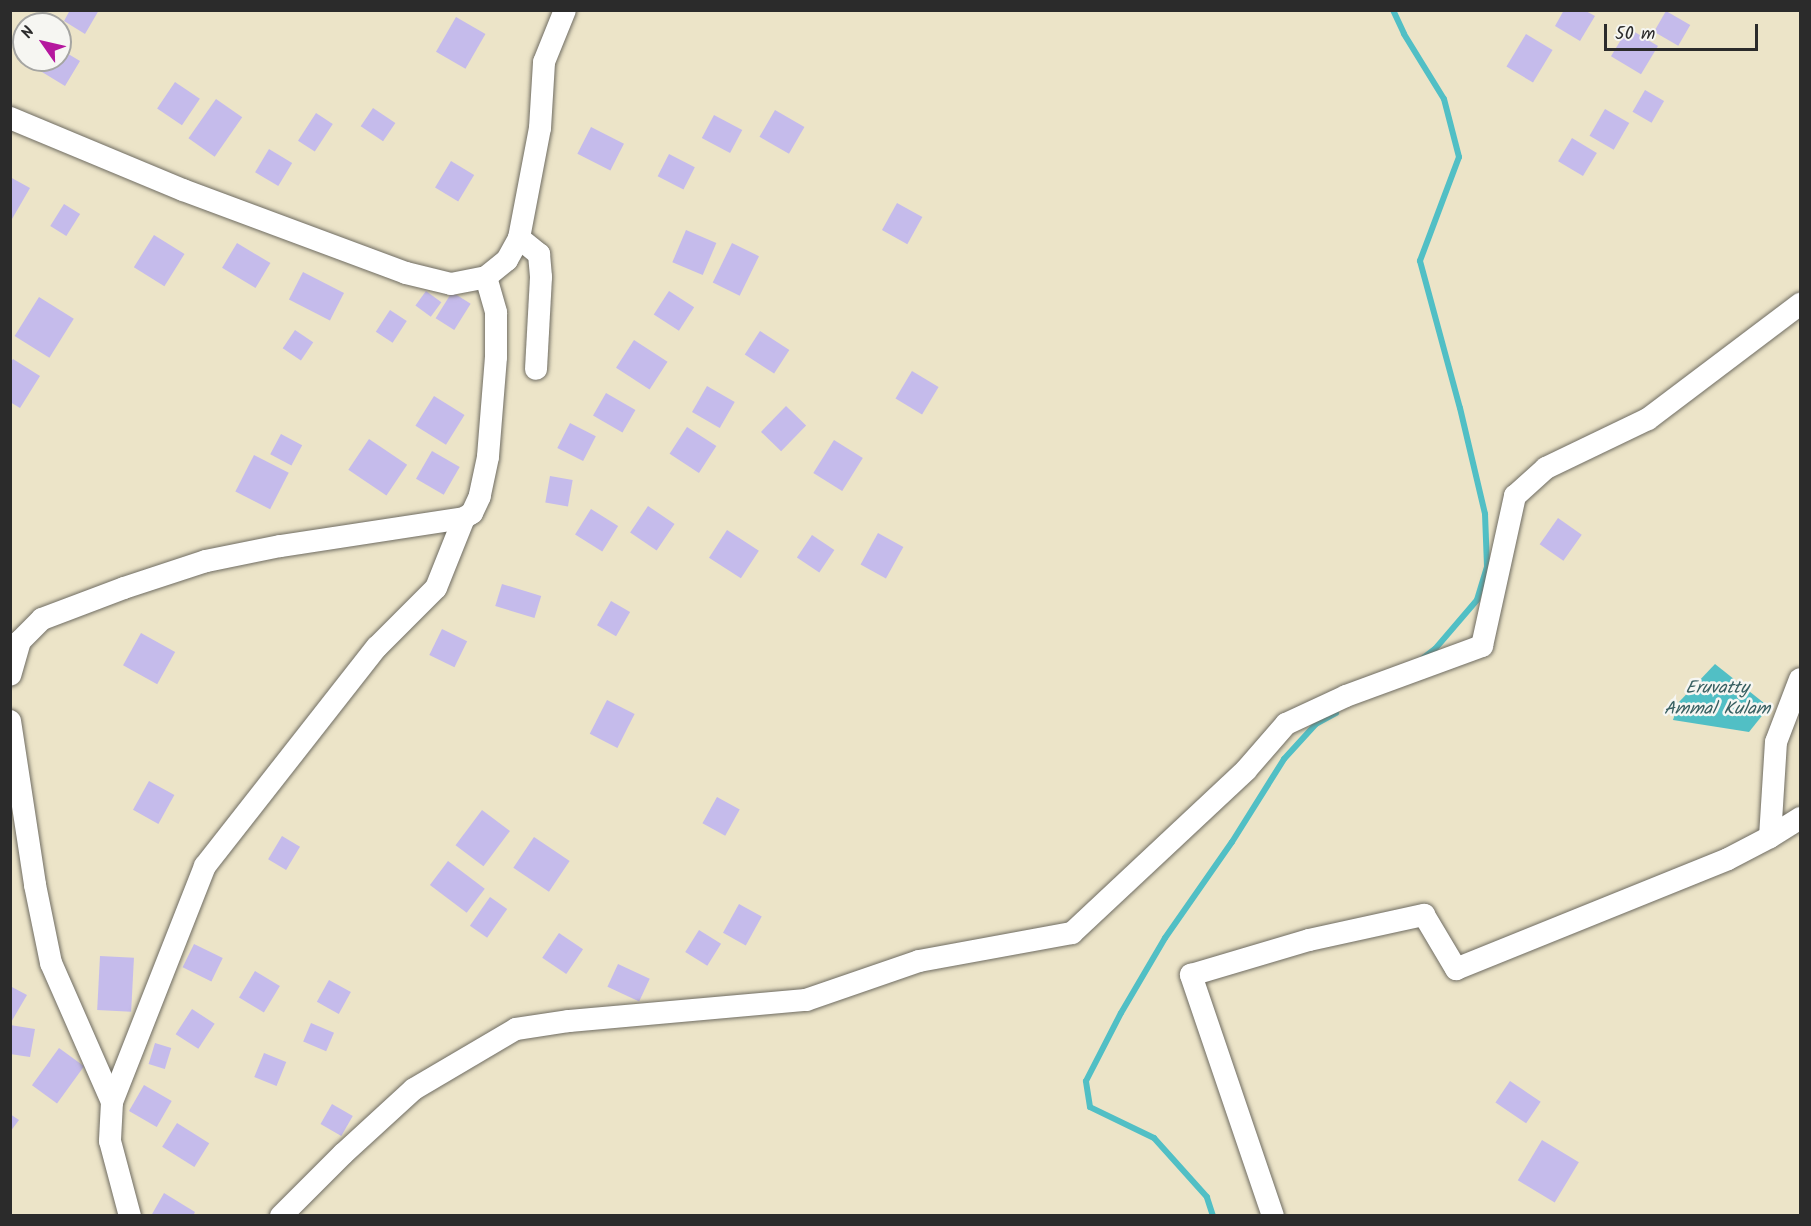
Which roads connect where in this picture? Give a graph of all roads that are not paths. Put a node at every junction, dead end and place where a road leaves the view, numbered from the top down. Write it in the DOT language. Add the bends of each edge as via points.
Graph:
graph roads {
  1 [pos="566,10"];
  2 [pos="10,118"];
  3 [pos="519,238"];
  4 [pos="486,277"];
  5 [pos="1800,304"];
  6 [pos="536,369"];
  7 [pos="464,518"];
  8 [pos="10,675"];
  9 [pos="1800,679"];
  10 [pos="10,722"];
  11 [pos="1800,818"];
  12 [pos="1770,837"];
  13 [pos="112,1102"];
  14 [pos="130,1215"];
  15 [pos="281,1215"];
  16 [pos="1273,1215"];
  1 -- 3 [label="street" via="544,62 540,128"];
  2 -- 4 [label="street" via="183,190 406,273 451,284"];
  3 -- 4 [label="street" via="507,260"];
  3 -- 6 [label="street" via="539,254"];
  4 -- 7 [label="street" via="496,313 488,457 480,496"];
  5 -- 15 [label="street" via="1648,419 1546,468 1515,496 1482,646 1363,690 1286,724 1246,770 1072,933 919,961 806,1000 516,1029 414,1089"];
  7 -- 8 [label="street" via="206,561 124,588 42,619 20,641"];
  7 -- 13 [label="street" via="436,588 376,647 205,866"];
  9 -- 12 [label="street" via="1776,742"];
  10 -- 13 [label="street" via="51,963"];
  11 -- 12 [label="street"];
  12 -- 16 [label="street" via="1728,859 1456,969 1424,915 1309,940 1191,975"];
  13 -- 14 [label="street" via="110,1141"];
}
